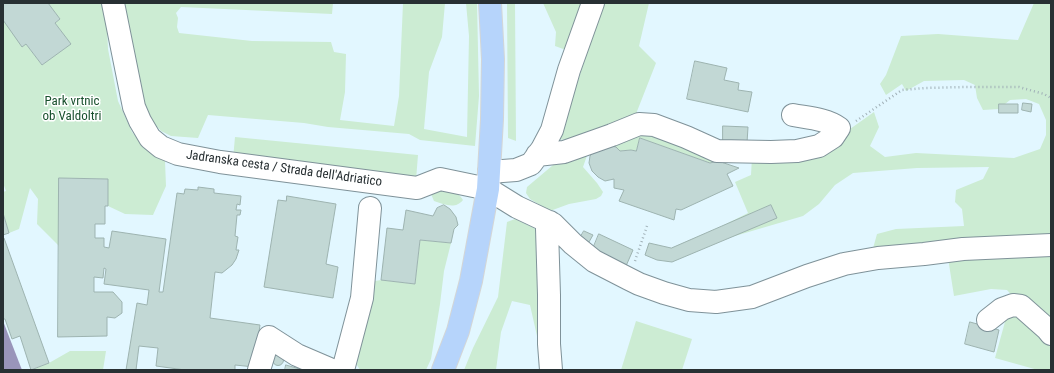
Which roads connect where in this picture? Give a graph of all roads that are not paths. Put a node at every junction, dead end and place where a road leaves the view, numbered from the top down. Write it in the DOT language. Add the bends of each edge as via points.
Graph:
graph roads {
  1 [pos="113,3"];
  2 [pos="490,3"];
  3 [pos="593,3"];
  4 [pos="793,115"];
  5 [pos="537,155"];
  6 [pos="488,181"];
  7 [pos="370,208"];
  8 [pos="550,222"];
  9 [pos="1051,245"];
  10 [pos="988,320"];
  11 [pos="1051,334"];
  12 [pos="259,370"];
  13 [pos="332,370"];
  14 [pos="343,370"];
  15 [pos="443,370"];
  16 [pos="551,370"];
  1 -- 6 [label="street, Jadranska cesta / Strada dell'Adriatico" via="134,107 150,138 161,147 178,154 220,162 417,188 440,179"];
  2 -- 6 [label="main road" via="492,119"];
  3 -- 5 [label="street" via="569,70 552,130"];
  4 -- 5 [label="street" via="833,124 839,128 833,137 819,146 797,151 749,152 717,151 654,125 639,124 564,152"];
  5 -- 6 [label="street" via="531,164"];
  6 -- 8 [label="street" via="517,207"];
  6 -- 15 [label="main road" via="471,281 458,331"];
  7 -- 14 [label="street" via="362,298"];
  8 -- 9 [label="street" via="594,261 639,284 689,300 716,302 752,296 844,264 878,258 963,249"];
  8 -- 16 [label="street" via="547,229"];
  10 -- 11 [label="street" via="1002,309 1013,305 1021,306"];
  12 -- 13 [label="street" via="269,337 297,355"];
}
